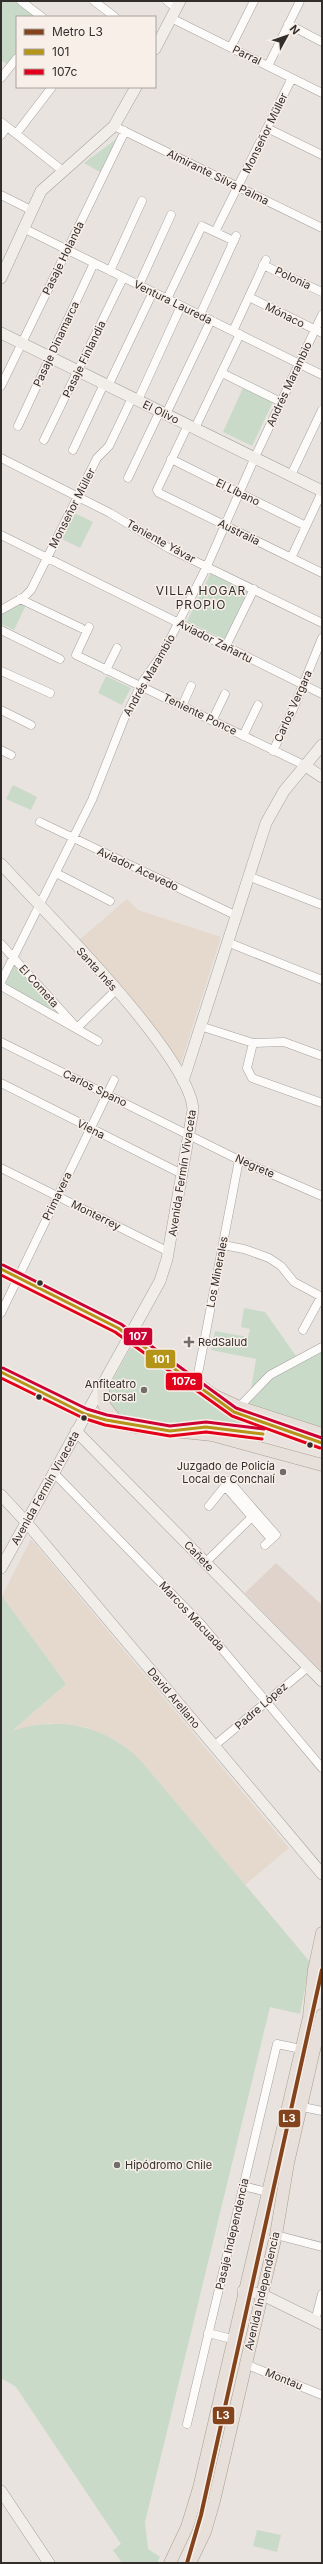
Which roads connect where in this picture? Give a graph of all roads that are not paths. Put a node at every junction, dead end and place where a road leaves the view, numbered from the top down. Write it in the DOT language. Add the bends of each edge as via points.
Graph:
graph roads {
  1 [pos="94,1"];
  2 [pos="167,1"];
  3 [pos="254,1"];
  4 [pos="300,1"];
  5 [pos="26,2"];
  6 [pos="176,9"];
  7 [pos="41,16"];
  8 [pos="114,16"];
  9 [pos="288,24"];
  10 [pos="322,42"];
  11 [pos="156,46"];
  12 [pos="231,48"];
  13 [pos="16,59"];
  14 [pos="1,63"];
  15 [pos="268,66"];
  16 [pos="8,69"];
  17 [pos="1,78"];
  18 [pos="292,78"];
  19 [pos="51,88"];
  20 [pos="135,88"];
  21 [pos="322,92"];
  22 [pos="4,125"];
  23 [pos="114,126"];
  24 [pos="267,128"];
  25 [pos="124,131"];
  26 [pos="16,134"];
  27 [pos="1,135"];
  28 [pos="322,155"];
  29 [pos="63,171"];
  30 [pos="238,187"];
  31 [pos="1,195"];
  32 [pos="142,201"];
  33 [pos="31,210"];
  34 [pos="171,215"];
  35 [pos="23,228"];
  36 [pos="322,228"];
  37 [pos="215,232"];
  38 [pos="67,250"];
  39 [pos="94,263"];
  40 [pos="110,271"];
  41 [pos="1,278"];
  42 [pos="124,278"];
  43 [pos="139,285"];
  44 [pos="153,292"];
  45 [pos="322,292"];
  46 [pos="248,297"];
  47 [pos="167,299"];
  48 [pos="181,306"];
  49 [pos="200,315"];
  50 [pos="322,315"];
  51 [pos="211,320"];
  52 [pos="318,331"];
  53 [pos="1,333"];
  54 [pos="236,333"];
  55 [pos="22,343"];
  56 [pos="50,357"];
  57 [pos="299,363"];
  58 [pos="78,371"];
  59 [pos="222,373"];
  60 [pos="322,375"];
  61 [pos="106,385"];
  62 [pos="1,386"];
  63 [pos="135,399"];
  64 [pos="281,402"];
  65 [pos="322,410"];
  66 [pos="163,413"];
  67 [pos="18,426"];
  68 [pos="192,427"];
  69 [pos="44,440"];
  70 [pos="73,450"];
  71 [pos="255,457"];
  72 [pos="1,458"];
  73 [pos="171,459"];
  74 [pos="291,475"];
  75 [pos="128,478"];
  76 [pos="322,491"];
  77 [pos="239,492"];
  78 [pos="77,496"];
  79 [pos="225,526"];
  80 [pos="306,526"];
  81 [pos="1,535"];
  82 [pos="47,557"];
  83 [pos="290,558"];
  84 [pos="207,566"];
  85 [pos="321,571"];
  86 [pos="254,589"];
  87 [pos="20,599"];
  88 [pos="1,610"];
  89 [pos="179,622"];
  90 [pos="322,623"];
  91 [pos="1,630"];
  92 [pos="322,638"];
  93 [pos="226,646"];
  94 [pos="117,648"];
  95 [pos="60,659"];
  96 [pos="106,670"];
  97 [pos="1,671"];
  98 [pos="303,685"];
  99 [pos="141,686"];
  100 [pos="191,686"];
  101 [pos="50,693"];
  102 [pos="225,694"];
  103 [pos="322,694"];
  104 [pos="258,705"];
  105 [pos="182,706"];
  106 [pos="1,710"];
  107 [pos="212,721"];
  108 [pos="31,725"];
  109 [pos="244,736"];
  110 [pos="322,745"];
  111 [pos="1,750"];
  112 [pos="273,751"];
  113 [pos="11,755"];
  114 [pos="304,765"];
  115 [pos="322,777"];
  116 [pos="40,822"];
  117 [pos="73,838"];
  118 [pos="1,864"];
  119 [pos="56,873"];
  120 [pos="248,876"];
  121 [pos="110,901"];
  122 [pos="322,905"];
  123 [pos="40,906"];
  124 [pos="235,915"];
  125 [pos="227,942"];
  126 [pos="1,944"];
  127 [pos="14,958"];
  128 [pos="322,980"];
  129 [pos="1,982"];
  130 [pos="1,986"];
  131 [pos="116,990"];
  132 [pos="200,1026"];
  133 [pos="76,1028"];
  134 [pos="98,1041"];
  135 [pos="1,1042"];
  136 [pos="253,1043"];
  137 [pos="322,1056"];
  138 [pos="114,1080"];
  139 [pos="183,1081"];
  140 [pos="1,1084"];
  141 [pos="107,1094"];
  142 [pos="322,1104"];
  143 [pos="90,1128"];
  144 [pos="189,1135"];
  145 [pos="240,1160"];
  146 [pos="1,1168"];
  147 [pos="182,1174"];
  148 [pos="57,1196"];
  149 [pos="322,1196"];
  150 [pos="222,1245"];
  151 [pos="169,1252"];
  152 [pos="1,1269"];
  153 [pos="18,1278"];
  154 [pos="322,1297"];
  155 [pos="1,1313"];
  156 [pos="303,1330"];
  157 [pos="131,1336"];
  158 [pos="322,1347"];
  159 [pos="1,1372"];
  160 [pos="103,1384"];
  161 [pos="196,1384"];
  162 [pos="239,1407"];
  163 [pos="86,1414"];
  164 [pos="118,1423"];
  165 [pos="76,1431"];
  166 [pos="322,1434"];
  167 [pos="322,1465"];
  168 [pos="53,1472"];
  169 [pos="1,1495"];
  170 [pos="209,1506"];
  171 [pos="254,1515"];
  172 [pos="26,1522"];
  173 [pos="268,1542"];
  174 [pos="206,1562"];
  175 [pos="1,1568"];
  176 [pos="308,1667"];
  177 [pos="322,1681"];
  178 [pos="267,1702"];
  179 [pos="214,1746"];
  180 [pos="322,1768"];
  181 [pos="322,1874"];
  182 [pos="322,1933"];
  183 [pos="322,2015"];
  184 [pos="320,2029"];
  185 [pos="301,2049"];
  186 [pos="288,2104"];
  187 [pos="301,2106"];
  188 [pos="322,2111"];
  189 [pos="243,2186"];
  190 [pos="267,2192"];
  191 [pos="276,2235"];
  192 [pos="322,2246"];
  193 [pos="244,2291"];
  194 [pos="261,2294"];
  195 [pos="322,2294"];
  196 [pos="319,2323"];
  197 [pos="208,2333"];
  198 [pos="232,2339"];
  199 [pos="245,2364"];
  200 [pos="322,2395"];
  201 [pos="187,2424"];
  202 [pos="1,2491"];
  203 [pos="49,2563"];
  204 [pos="170,2563"];
  205 [pos="190,2563"];
  1 -- 8 [label="street"];
  2 -- 6 [label="street, Parral"];
  3 -- 12 [label="street"];
  4 -- 9 [label="street"];
  5 -- 7 [label="street"];
  6 -- 11 [label="street"];
  6 -- 12 [label="street, Parral"];
  9 -- 10 [label="street"];
  9 -- 15 [label="street"];
  12 -- 15 [label="street, Parral"];
  13 -- 16 [label="street"];
  14 -- 16 [label="street"];
  15 -- 18 [label="street, Parral"];
  16 -- 17 [label="street"];
  18 -- 21 [label="street, Parral"];
  18 -- 24 [label="street, Monseñor Müller"];
  19 -- 26 [label="street"];
  20 -- 23 [label="street"];
  22 -- 26 [label="street"];
  22 -- 27 [label="street"];
  23 -- 25 [label="street, Almirante Silva Palma"];
  23 -- 29 [label="street"];
  24 -- 28 [label="street"];
  24 -- 30 [label="street, Monseñor Müller"];
  25 -- 30 [label="street, Almirante Silva Palma"];
  25 -- 38 [label="street, Pasaje Holanda"];
  26 -- 29 [label="street"];
  29 -- 33 [label="street" via="45,186"];
  30 -- 36 [label="street, Almirante Silva Palma"];
  30 -- 37 [label="street, Monseñor Müller"];
  31 -- 33 [label="street"];
  32 -- 40 [label="street"];
  33 -- 35 [label="street"];
  34 -- 43 [label="street"];
  35 -- 38 [label="street, Ventura Laureda"];
  35 -- 41 [label="street"];
  37 -- 47 [label="street" via="202,226"];
  37 -- 49 [label="street" via="235,239"];
  38 -- 39 [label="street, Ventura Laureda"];
  38 -- 55 [label="street, Pasaje Holanda"];
  39 -- 40 [label="street, Ventura Laureda"];
  39 -- 56 [label="street, Pasaje Dinamarca"];
  40 -- 42 [label="street, Ventura Laureda"];
  42 -- 43 [label="street, Ventura Laureda"];
  42 -- 58 [label="street, Pasaje Finlandia"];
  43 -- 44 [label="street, Ventura Laureda"];
  44 -- 47 [label="street, Ventura Laureda"];
  44 -- 61 [label="street"];
  45 -- 46 [label="street, Polonia" via="265,262"];
  46 -- 52 [label="street, Mónaco"];
  46 -- 54 [label="street"];
  47 -- 48 [label="street, Ventura Laureda"];
  48 -- 49 [label="street, Ventura Laureda"];
  48 -- 63 [label="street, Monseñor Müller"];
  49 -- 51 [label="street, Ventura Laureda"];
  50 -- 52 [label="street, Andrés Marambio"];
  51 -- 54 [label="street, Ventura Laureda"];
  51 -- 66 [label="street"];
  52 -- 57 [label="street, Andrés Marambio"];
  53 -- 55 [label="street, El Olivo"];
  54 -- 57 [label="street, Ventura Laureda"];
  54 -- 59 [label="street"];
  55 -- 56 [label="street, El Olivo"];
  55 -- 62 [label="street, Pasaje Holanda"];
  56 -- 58 [label="street, El Olivo"];
  56 -- 67 [label="street, Pasaje Dinamarca"];
  57 -- 60 [label="street, Ventura Laureda"];
  57 -- 64 [label="street, Andrés Marambio"];
  58 -- 61 [label="street, El Olivo"];
  58 -- 69 [label="street, Pasaje Finlandia"];
  59 -- 64 [label="street"];
  59 -- 68 [label="street"];
  61 -- 63 [label="street, El Olivo"];
  61 -- 70 [label="street"];
  63 -- 66 [label="street, El Olivo"];
  63 -- 78 [label="street, Monseñor Müller" via="109,446 97,458"];
  64 -- 71 [label="street, Andrés Marambio"];
  65 -- 74 [label="street"];
  66 -- 68 [label="street, El Olivo"];
  66 -- 75 [label="street"];
  68 -- 71 [label="street, El Olivo"];
  68 -- 73 [label="street"];
  71 -- 74 [label="street, El Olivo"];
  71 -- 77 [label="street, Andrés Marambio"];
  72 -- 78 [label="street, Teniente Yávar"];
  73 -- 77 [label="street, El Líbano"];
  73 -- 79 [label="street, Australia" via="157,490"];
  74 -- 76 [label="street, El Olivo"];
  76 -- 80 [label="street"];
  77 -- 79 [label="street, Andrés Marambio"];
  77 -- 80 [label="street, El Líbano"];
  78 -- 82 [label="street, Monseñor Müller"];
  78 -- 84 [label="street, Teniente Yávar" via="170,549"];
  79 -- 83 [label="street, Australia"];
  79 -- 84 [label="street, Andrés Marambio"];
  80 -- 83 [label="street"];
  81 -- 82 [label="street, Aviador Zañartu"];
  82 -- 87 [label="street, Monseñor Müller" via="31,590"];
  82 -- 89 [label="street, Aviador Zañartu"];
  83 -- 85 [label="street, Australia"];
  84 -- 86 [label="street, Teniente Yávar"];
  84 -- 89 [label="street, Andrés Marambio"];
  86 -- 90 [label="street, Teniente Yávar"];
  86 -- 93 [label="street"];
  87 -- 88 [label="street, Monseñor Müller"];
  87 -- 96 [label="street, Teniente Ponce" via="85,627 76,655"];
  89 -- 93 [label="street, Aviador Zañartu"];
  89 -- 99 [label="street, Andrés Marambio" via="161,657"];
  91 -- 95 [label="street"];
  92 -- 98 [label="street, Carlos Vergara"];
  93 -- 98 [label="street, Aviador Zañartu"];
  94 -- 96 [label="street"];
  96 -- 99 [label="street, Teniente Ponce"];
  97 -- 101 [label="street"];
  98 -- 103 [label="street, Aviador Zañartu"];
  98 -- 112 [label="street, Carlos Vergara"];
  99 -- 105 [label="street, Teniente Ponce"];
  99 -- 117 [label="street, Andrés Marambio" via="115,738 92,800"];
  100 -- 105 [label="street"];
  102 -- 107 [label="street"];
  104 -- 109 [label="street"];
  105 -- 107 [label="street, Teniente Ponce"];
  106 -- 108 [label="street"];
  107 -- 109 [label="street, Teniente Ponce"];
  109 -- 112 [label="street, Teniente Ponce"];
  110 -- 114 [label="street"];
  111 -- 113 [label="street"];
  112 -- 114 [label="street, Teniente Ponce"];
  114 -- 115 [label="street, Teniente Ponce"];
  114 -- 120 [label="street" via="269,815"];
  116 -- 117 [label="street, Aviador Acevedo"];
  117 -- 119 [label="street, Andrés Marambio"];
  117 -- 124 [label="street, Aviador Acevedo"];
  118 -- 123 [label="street, Santa Inés"];
  119 -- 121 [label="street"];
  119 -- 123 [label="street, Andrés Marambio"];
  120 -- 122 [label="street"];
  120 -- 124 [label="street"];
  123 -- 127 [label="street, Andrés Marambio"];
  123 -- 131 [label="street, Santa Inés"];
  124 -- 125 [label="street"];
  125 -- 128 [label="street"];
  125 -- 132 [label="street"];
  126 -- 127 [label="street, El Cometa"];
  127 -- 129 [label="street, Andrés Marambio"];
  127 -- 133 [label="street, El Cometa"];
  130 -- 133 [label="street"];
  131 -- 133 [label="street"];
  131 -- 139 [label="street, Santa Inés" via="148,1026"];
  132 -- 136 [label="street"];
  132 -- 139 [label="street"];
  133 -- 134 [label="street"];
  135 -- 141 [label="street, Carlos Spano"];
  136 -- 137 [label="street" via="280,1042"];
  136 -- 142 [label="street" via="247,1068 252,1078"];
  138 -- 141 [label="street, Primavera"];
  139 -- 144 [label="street, Avenida Fermín Vivaceta" via="193,1104"];
  140 -- 143 [label="street, Viena"];
  141 -- 143 [label="street, Primavera"];
  141 -- 144 [label="street, Carlos Spano"];
  143 -- 147 [label="street, Viena"];
  143 -- 148 [label="street, Primavera"];
  144 -- 145 [label="street, Negrete"];
  144 -- 147 [label="street, Avenida Fermín Vivaceta"];
  145 -- 149 [label="street, Negrete"];
  145 -- 150 [label="street, Los Minerales"];
  146 -- 148 [label="street, Monterrey"];
  147 -- 151 [label="street, Avenida Fermín Vivaceta"];
  148 -- 151 [label="street, Monterrey"];
  148 -- 153 [label="street, Primavera"];
  150 -- 154 [label="street" via="269,1258 281,1266 294,1282"];
  150 -- 161 [label="street, Los Minerales"];
  151 -- 157 [label="street, Avenida Fermín Vivaceta" via="155,1294"];
  152 -- 153 [label="main road"];
  153 -- 155 [label="street, Primavera"];
  153 -- 157 [label="main road"];
  154 -- 156 [label="street"];
  157 -- 160 [label="street, Avenida Fermín Vivaceta"];
  157 -- 161 [label="main road"];
  158 -- 162 [label="street" via="270,1375"];
  159 -- 163 [label="main road"];
  160 -- 163 [label="street, Avenida Fermín Vivaceta"];
  160 -- 164 [label="main road" via="104,1405"];
  161 -- 162 [label="main road"];
  162 -- 166 [label="main road"];
  163 -- 164 [label="main road"];
  163 -- 165 [label="street, Avenida Fermín Vivaceta"];
  164 -- 167 [label="main road" via="212,1435"];
  165 -- 168 [label="street, Avenida Fermín Vivaceta"];
  165 -- 174 [label="street, Cañete"];
  168 -- 172 [label="street, Avenida Fermín Vivaceta"];
  168 -- 178 [label="street, Marcos Macuada" via="194,1616"];
  169 -- 172 [label="street, David Arellano"];
  170 -- 171 [label="street" via="229,1481"];
  171 -- 173 [label="street" via="276,1535"];
  171 -- 174 [label="street"];
  172 -- 175 [label="street, Avenida Fermín Vivaceta"];
  172 -- 179 [label="street, David Arellano"];
  174 -- 176 [label="street, Cañete"];
  176 -- 177 [label="street, Cañete"];
  176 -- 178 [label="street, Padre López"];
  178 -- 179 [label="street, Padre López"];
  178 -- 180 [label="street, Marcos Macuada"];
  179 -- 181 [label="street, David Arellano"];
  182 -- 185 [label="main road, Avenida Independencia"];
  183 -- 184 [label="main road, Avenida Independencia"];
  184 -- 187 [label="main road, Avenida Independencia"];
  185 -- 186 [label="main road, Avenida Independencia"];
  185 -- 189 [label="street, Pasaje Independencia" via="277,2044"];
  186 -- 187 [label="street"];
  186 -- 190 [label="main road, Avenida Independencia"];
  187 -- 188 [label="street"];
  187 -- 191 [label="main road, Avenida Independencia"];
  189 -- 190 [label="street"];
  189 -- 197 [label="street, Pasaje Independencia"];
  190 -- 193 [label="main road, Avenida Independencia"];
  191 -- 192 [label="street"];
  191 -- 194 [label="main road, Avenida Independencia"];
  193 -- 194 [label="street"];
  193 -- 198 [label="main road, Avenida Independencia"];
  194 -- 196 [label="street"];
  194 -- 199 [label="main road, Avenida Independencia"];
  195 -- 196 [label="street"];
  197 -- 198 [label="street"];
  197 -- 201 [label="street, Pasaje Independencia"];
  198 -- 204 [label="main road, Avenida Independencia" via="195,2504 183,2538"];
  199 -- 200 [label="street, Montau"];
  199 -- 205 [label="main road, Avenida Independencia" via="208,2523"];
  202 -- 203 [label="street"];
}
